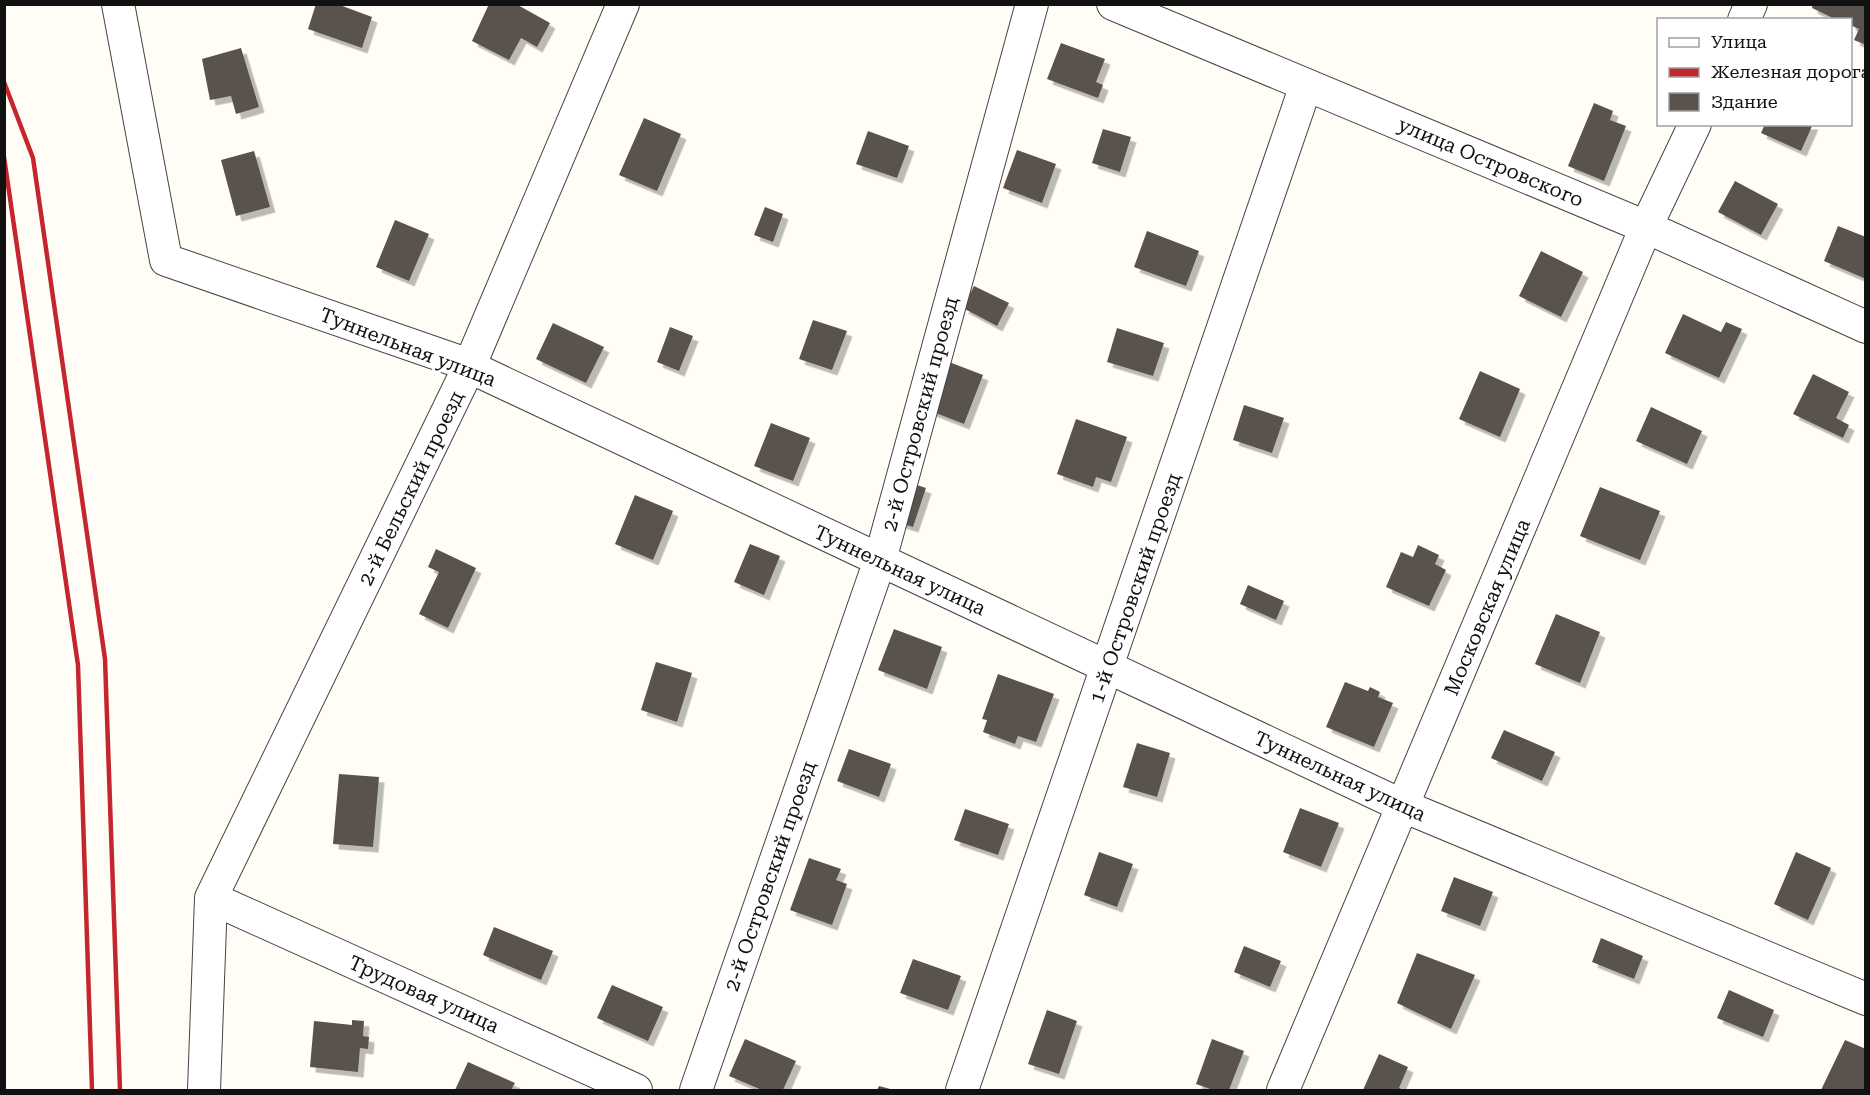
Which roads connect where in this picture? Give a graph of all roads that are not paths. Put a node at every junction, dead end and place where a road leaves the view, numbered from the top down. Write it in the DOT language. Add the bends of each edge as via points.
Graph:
graph roads {
  1 [pos="118,4"];
  2 [pos="623,4"];
  3 [pos="1032,4"];
  4 [pos="1113,4"];
  5 [pos="1751,4"];
  6 [pos="1745,18"];
  7 [pos="1306,85"];
  8 [pos="1694,126"];
  9 [pos="1646,227"];
  10 [pos="1866,327"];
  11 [pos="469,367"];
  12 [pos="880,560"];
  13 [pos="1108,668"];
  14 [pos="1403,806"];
  15 [pos="211,898"];
  16 [pos="1866,999"];
  17 [pos="204,1090"];
  18 [pos="636,1090"];
  19 [pos="696,1090"];
  20 [pos="962,1090"];
  21 [pos="1283,1090"];
  1 -- 11 [label="street, Туннельная улица" via="166,260"];
  2 -- 11 [label="street, 2-й Бельский проезд"];
  3 -- 12 [label="street, 2-й Островский проезд"];
  4 -- 7 [label="street, улица Островского"];
  5 -- 6 [label="street"];
  7 -- 9 [label="street, улица Островского"];
  7 -- 13 [label="street, 1-й Островский проезд"];
  8 -- 9 [label="street, Московская улица"];
  9 -- 10 [label="street, улица Островского"];
  9 -- 14 [label="street, Московская улица"];
  11 -- 12 [label="street, Туннельная улица"];
  11 -- 15 [label="street, 2-й Бельский проезд"];
  12 -- 13 [label="street, Туннельная улица"];
  12 -- 19 [label="street, 2-й Островский проезд"];
  13 -- 14 [label="street, Туннельная улица"];
  13 -- 20 [label="street, 1-й Островский проезд"];
  14 -- 16 [label="street, Туннельная улица"];
  14 -- 21 [label="street, Московская улица"];
  15 -- 17 [label="street"];
  15 -- 18 [label="street, Трудовая улица"];
}
